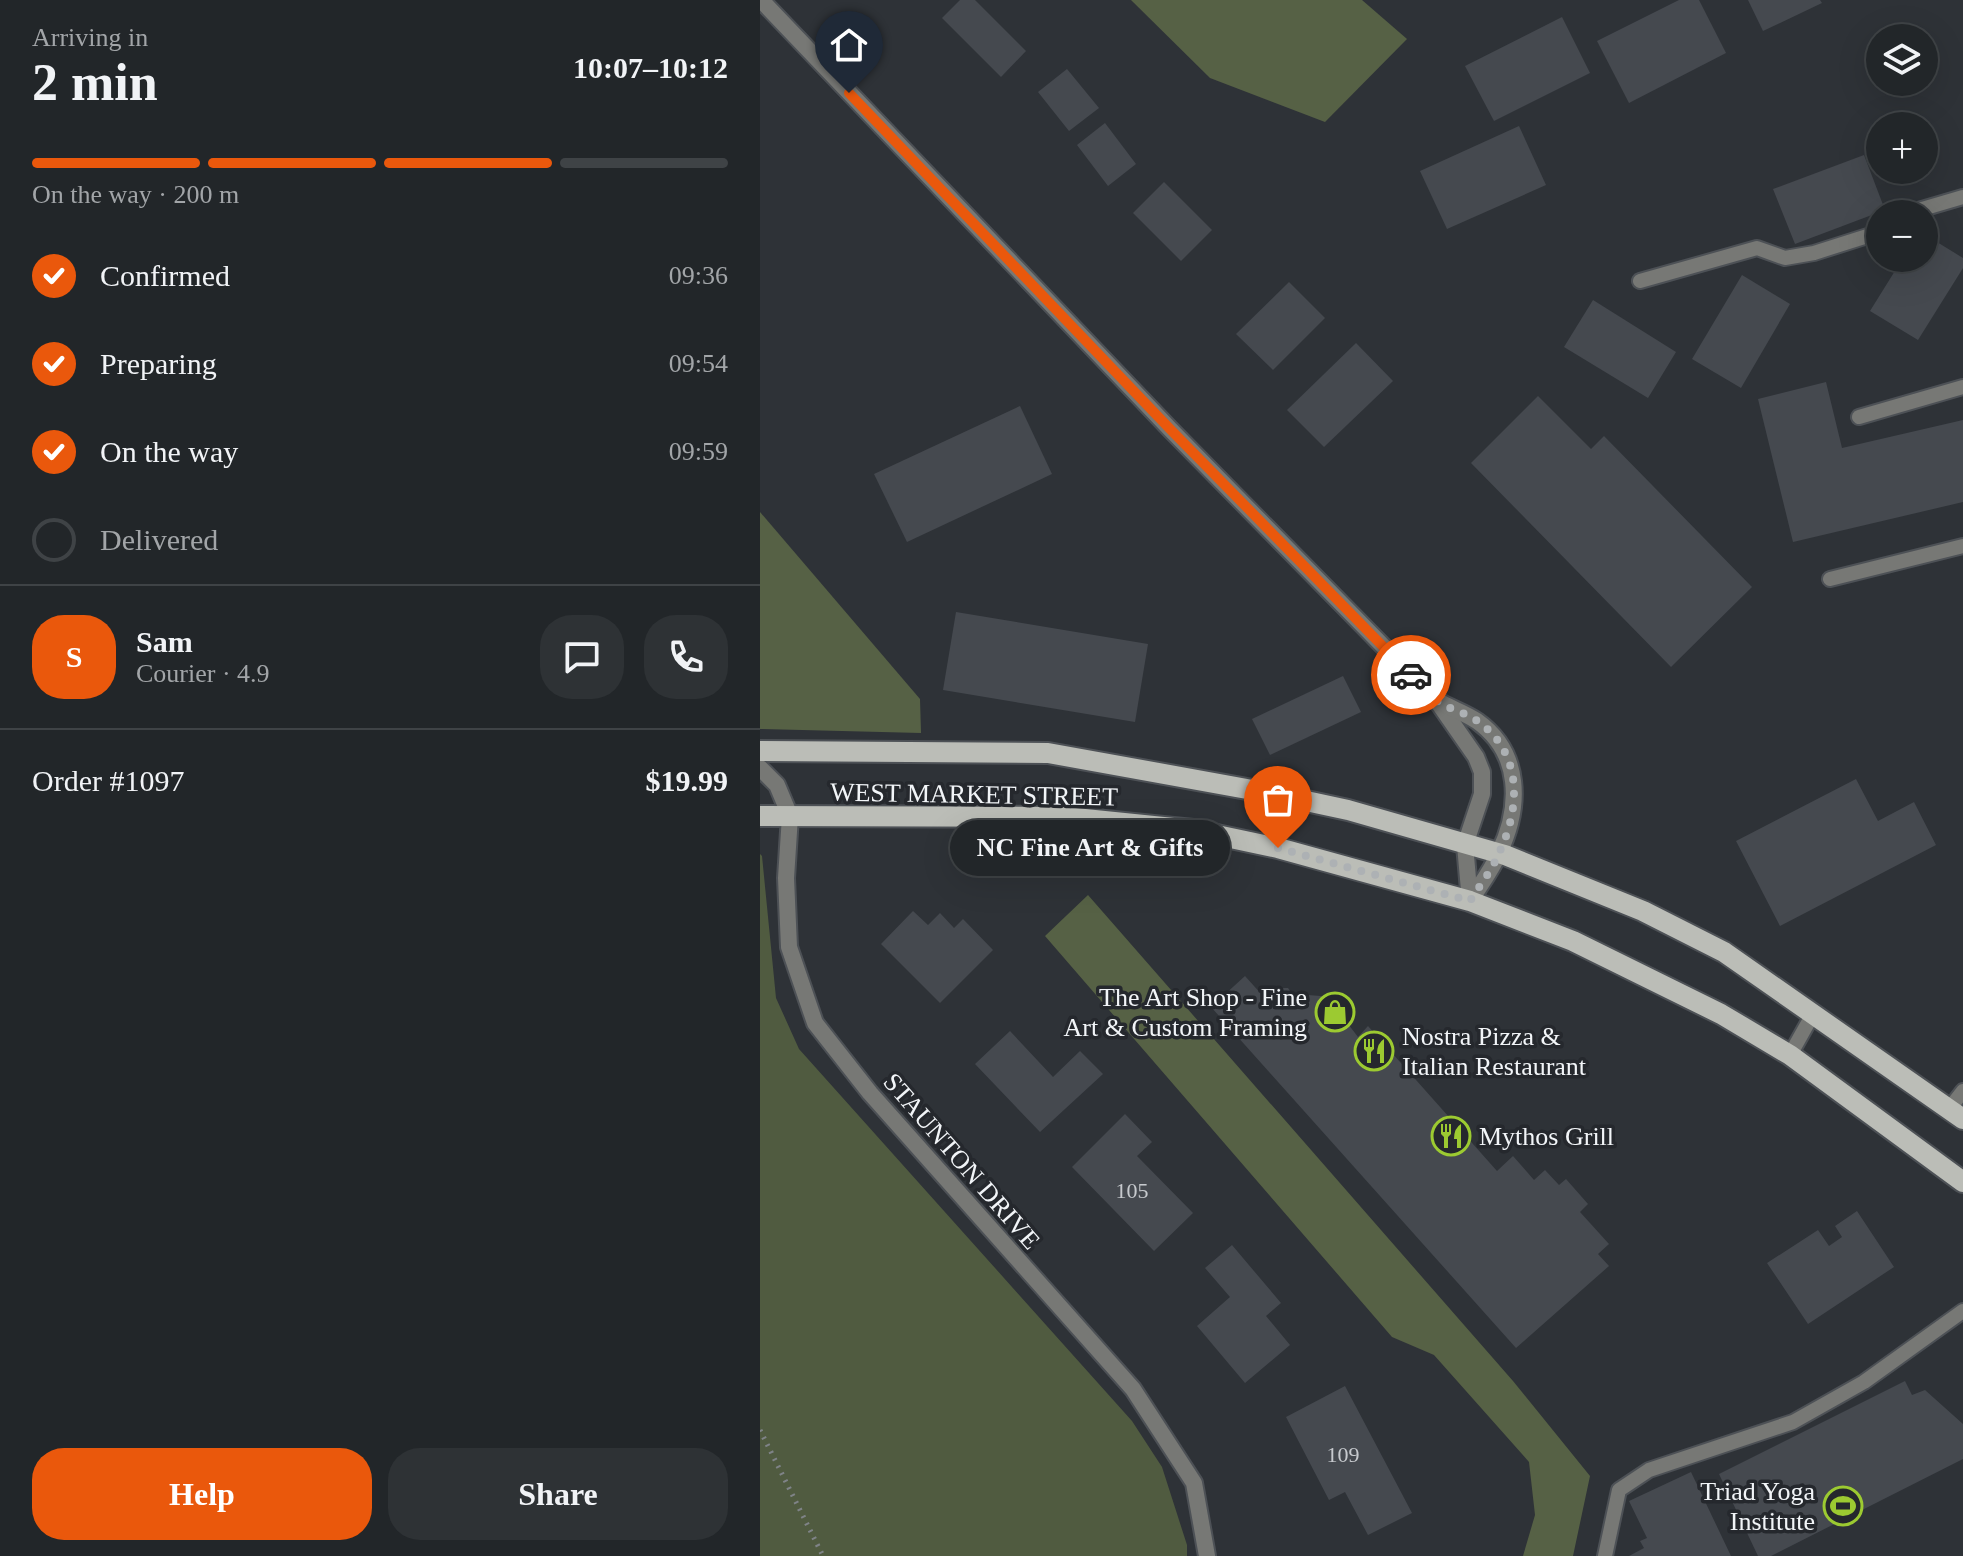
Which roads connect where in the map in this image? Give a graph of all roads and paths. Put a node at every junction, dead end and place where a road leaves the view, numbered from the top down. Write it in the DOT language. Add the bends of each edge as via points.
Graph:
graph roads {
  1 [pos="761,0"];
  2 [pos="1963,197"];
  3 [pos="1938,204"];
  4 [pos="1866,236"];
  5 [pos="1640,281"];
  6 [pos="1963,387"];
  7 [pos="1859,417"];
  8 [pos="1963,546"];
  9 [pos="1830,579"];
  10 [pos="1437,701"];
  11 [pos="760,751"];
  12 [pos="760,768"];
  13 [pos="760,816"];
  14 [pos="790,816"];
  15 [pos="1465,845"];
  16 [pos="1499,854"];
  17 [pos="1470,901"];
  18 [pos="1813,1014"];
  19 [pos="1790,1055"];
  20 [pos="1963,1091"];
  21 [pos="1956,1114"];
  22 [pos="1963,1182"];
  23 [pos="1963,1311"];
  24 [pos="760,1430"];
  25 [pos="823,1556"];
  26 [pos="1207,1556"];
  27 [pos="1605,1556"];
  1 -- 10 [label="street"];
  2 -- 3 [label="lane"];
  4 -- 5 [label="lane" via="1785,258 1757,248"];
  6 -- 7 [label="lane"];
  8 -- 9 [label="lane"];
  10 -- 15 [label="street" via="1482,772 1482,794"];
  10 -- 16 [label="street" via="1477,721 1511,763 1513,810"];
  11 -- 15 [label="main road, WEST MARKET STREET" via="1048,753 1348,810"];
  12 -- 14 [label="street, STAUNTON DRIVE" via="777,785"];
  13 -- 14 [label="main road, WEST MARKET STREET"];
  14 -- 17 [label="main road, WEST MARKET STREET" via="1065,817 1193,830"];
  14 -- 26 [label="street, STAUNTON DRIVE" via="789,947 815,1023 870,1093 1133,1389 1194,1483"];
  15 -- 16 [label="main road, WEST MARKET STREET"];
  15 -- 17 [label="street"];
  16 -- 17 [label="street"];
  16 -- 18 [label="main road, WEST MARKET STREET" via="1643,911 1724,952"];
  17 -- 19 [label="main road, WEST MARKET STREET" via="1573,941 1721,1014"];
  18 -- 19 [label="lane"];
  18 -- 21 [label="main road, WEST MARKET STREET"];
  19 -- 22 [label="main road, WEST MARKET STREET"];
  20 -- 21 [label="lane"];
  23 -- 27 [label="lane" via="1864,1382 1793,1422 1649,1470 1619,1490"];
  24 -- 25 [label="path"];
}
